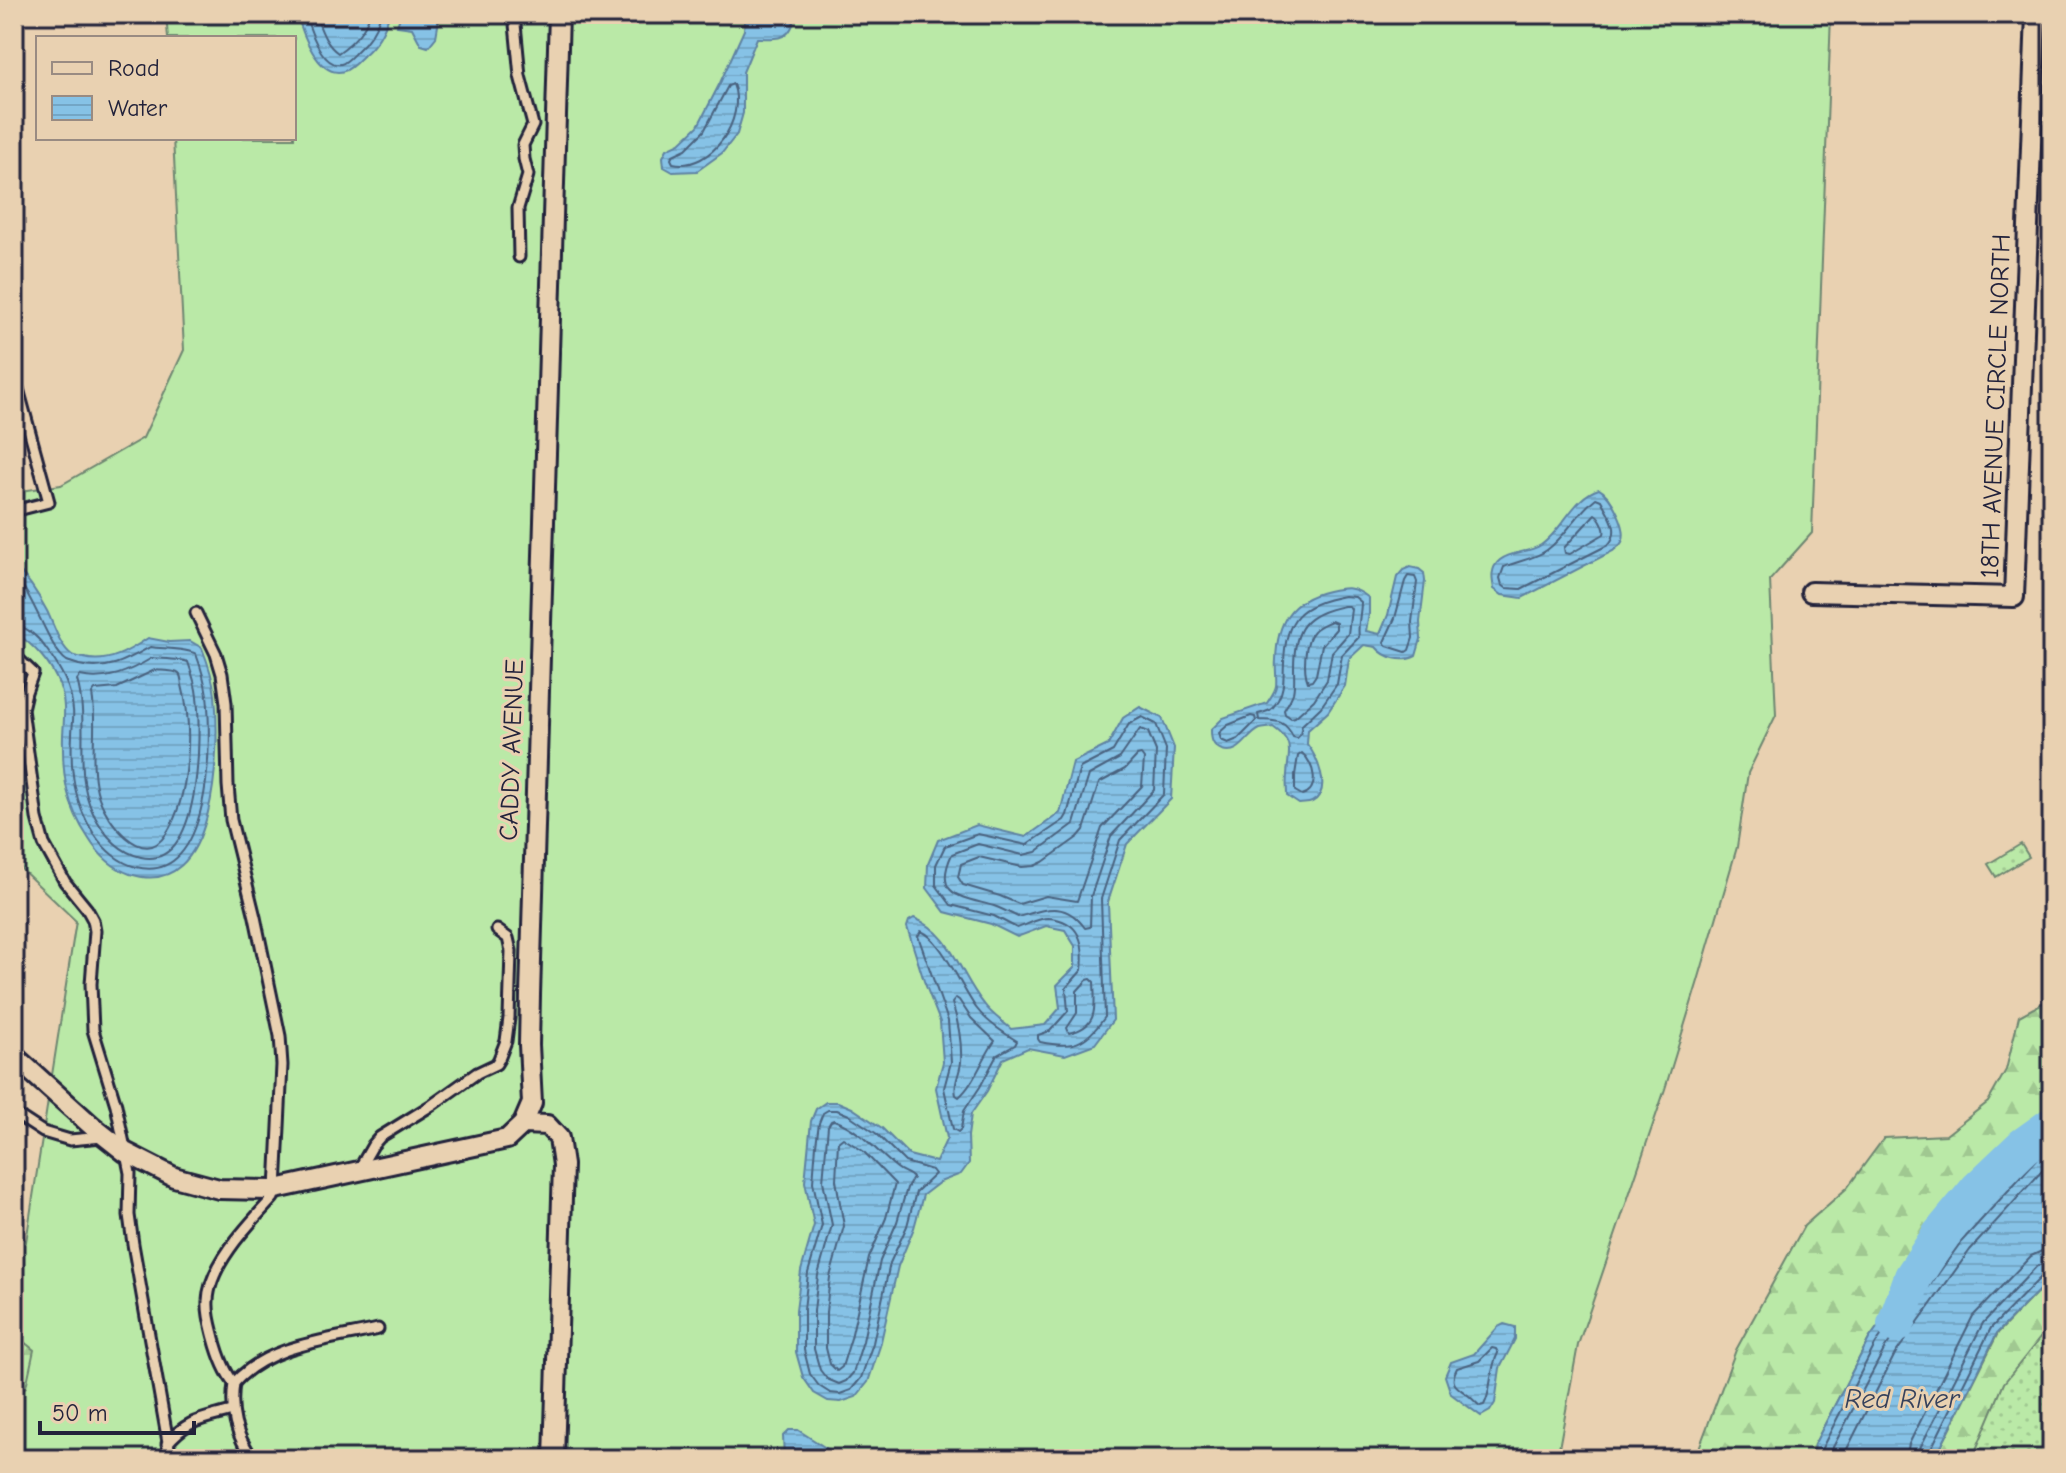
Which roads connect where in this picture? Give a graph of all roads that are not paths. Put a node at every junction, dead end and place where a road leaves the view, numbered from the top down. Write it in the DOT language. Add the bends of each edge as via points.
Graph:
graph roads {
  1 [pos="514,14"];
  2 [pos="559,14"];
  3 [pos="2036,14"];
  4 [pos="519,257"];
  5 [pos="14,374"];
  6 [pos="14,511"];
  7 [pos="1811,592"];
  8 [pos="196,613"];
  9 [pos="14,655"];
  10 [pos="497,930"];
  11 [pos="14,1056"];
  12 [pos="20,1117"];
  13 [pos="523,1124"];
  14 [pos="105,1136"];
  15 [pos="125,1152"];
  16 [pos="358,1173"];
  17 [pos="276,1189"];
  18 [pos="378,1329"];
  19 [pos="234,1383"];
  20 [pos="232,1411"];
  21 [pos="167,1444"];
  22 [pos="171,1459"];
  23 [pos="254,1459"];
  24 [pos="554,1459"];
  1 -- 4 [label="lane" via="520,76 533,125 523,145 528,175 518,208"];
  2 -- 13 [label="street, CADDY AVENUE" via="530,995 532,1103"];
  3 -- 7 [label="street, 18TH AVENUE CIRCLE NORTH" via="2014,597"];
  5 -- 6 [label="lane" via="49,502"];
  8 -- 17 [label="lane" via="222,674 231,820 280,1036"];
  9 -- 15 [label="lane" via="33,673 22,709 44,844 93,920 93,1030"];
  10 -- 16 [label="lane" via="508,938 511,951 509,1018 499,1059 380,1137"];
  11 -- 14 [label="street"];
  12 -- 14 [label="lane" via="43,1132 70,1140"];
  13 -- 16 [label="street" via="507,1139"];
  13 -- 24 [label="street" via="547,1125 559,1138 563,1165"];
  14 -- 15 [label="street"];
  15 -- 17 [label="street" via="174,1177 219,1189"];
  15 -- 21 [label="lane" via="133,1244"];
  16 -- 17 [label="street"];
  17 -- 19 [label="lane" via="222,1260 207,1301 219,1355"];
  18 -- 19 [label="lane" via="275,1355"];
  19 -- 20 [label="lane"];
  20 -- 21 [label="lane" via="192,1422"];
  20 -- 23 [label="lane" via="239,1436"];
  21 -- 22 [label="lane"];
}
